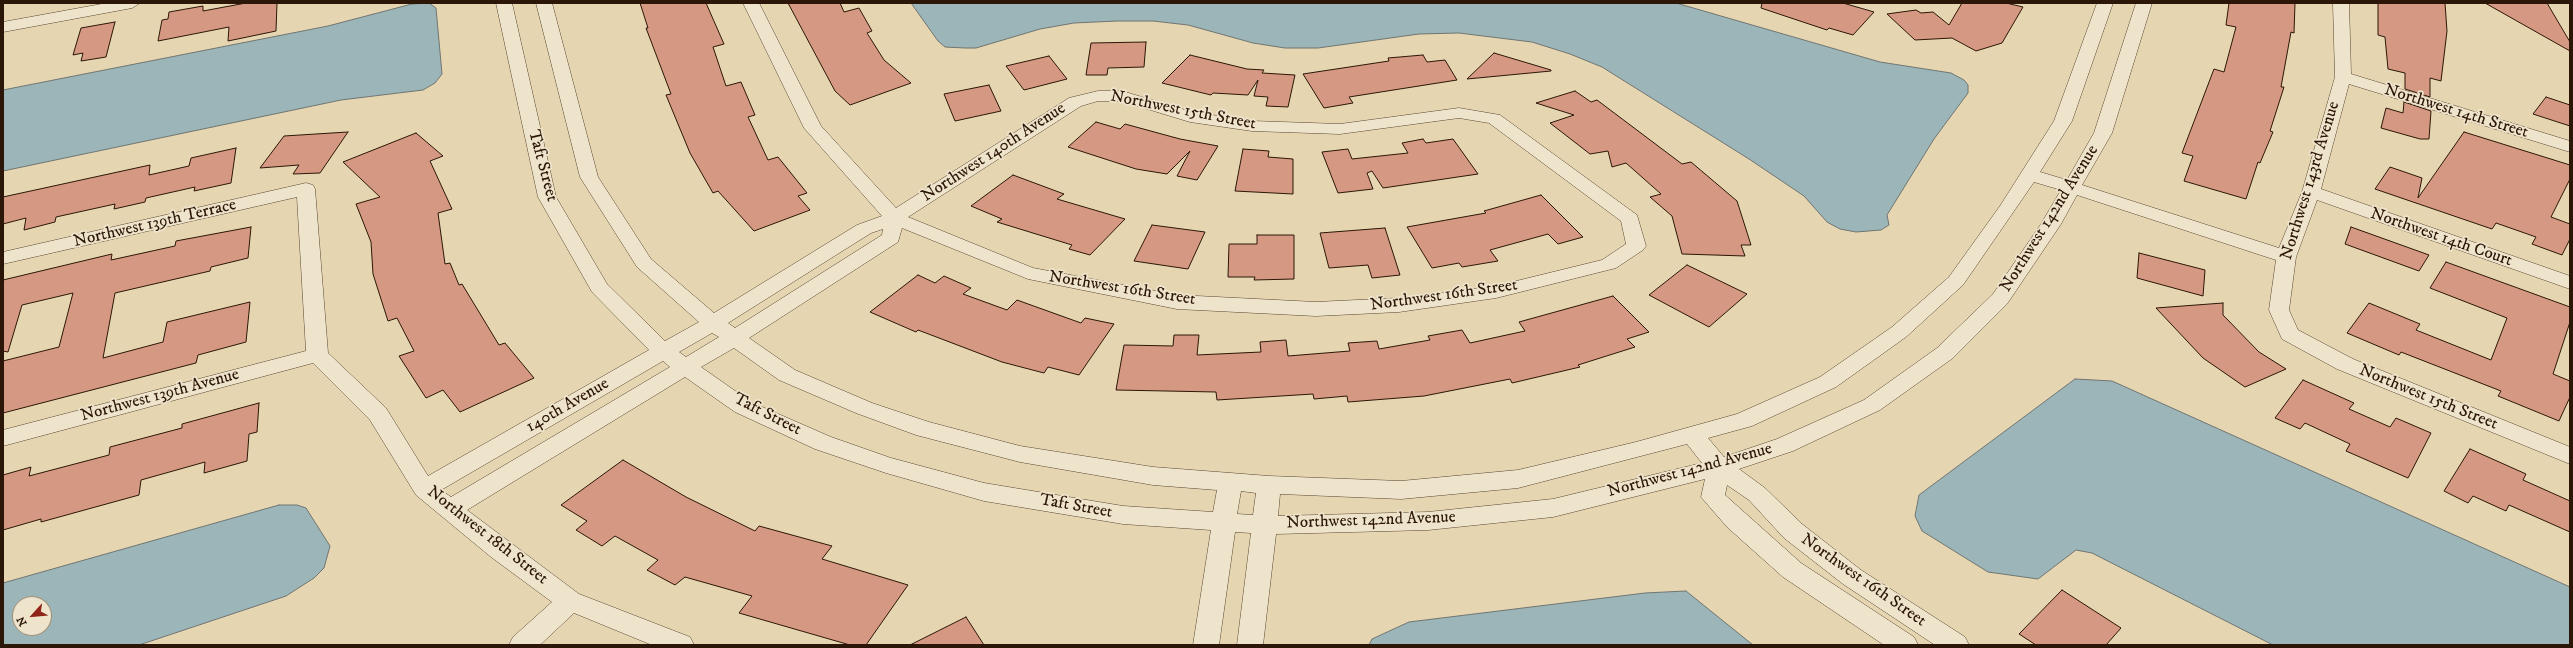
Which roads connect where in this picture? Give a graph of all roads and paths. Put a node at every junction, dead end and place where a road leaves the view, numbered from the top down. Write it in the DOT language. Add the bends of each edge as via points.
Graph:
graph roads {
  1 [pos="36,3"];
  2 [pos="132,3"];
  3 [pos="504,3"];
  4 [pos="544,3"];
  5 [pos="751,3"];
  6 [pos="2105,3"];
  7 [pos="2144,3"];
  8 [pos="2341,3"];
  9 [pos="31,22"];
  10 [pos="3,27"];
  11 [pos="2343,77"];
  12 [pos="1098,96"];
  13 [pos="2570,147"];
  14 [pos="2030,174"];
  15 [pos="2071,188"];
  16 [pos="2311,192"];
  17 [pos="894,218"];
  18 [pos="1636,246"];
  19 [pos="2286,257"];
  20 [pos="3,258"];
  21 [pos="2570,283"];
  22 [pos="712,322"];
  23 [pos="2289,334"];
  24 [pos="734,338"];
  25 [pos="663,351"];
  26 [pos="317,355"];
  27 [pos="686,367"];
  28 [pos="1692,434"];
  29 [pos="3,438"];
  30 [pos="2570,456"];
  31 [pos="1719,467"];
  32 [pos="1230,482"];
  33 [pos="1269,485"];
  34 [pos="424,489"];
  35 [pos="449,510"];
  36 [pos="1224,522"];
  37 [pos="1266,525"];
  38 [pos="570,601"];
  39 [pos="522,645"];
  40 [pos="681,645"];
  41 [pos="1206,645"];
  42 [pos="1250,645"];
  43 [pos="1905,645"];
  44 [pos="1956,645"];
  1 -- 9 [label="street"];
  2 -- 9 [label="street"];
  3 -- 25 [label="street, Taft Street" via="547,197 599,288"];
  4 -- 22 [label="street" via="590,177 644,263"];
  5 -- 17 [label="street, Northwest 16th Street" via="813,128"];
  6 -- 14 [label="street, Northwest 142nd Avenue" via="2063,121"];
  7 -- 15 [label="street, Northwest 142nd Avenue" via="2104,133"];
  8 -- 11 [label="street, Northwest 143rd Avenue"];
  9 -- 10 [label="street"];
  11 -- 13 [label="street, Northwest 14th Street"];
  11 -- 16 [label="street, Northwest 143rd Avenue"];
  12 -- 17 [label="street, Northwest 140th Avenue" via="1075,102"];
  12 -- 18 [label="street, Northwest 15th Street" via="1122,96 1190,117 1252,126 1340,129 1459,113 1494,119 1630,219"];
  14 -- 15 [label="street"];
  14 -- 28 [label="street, Northwest 142nd Avenue" via="1956,281 1900,332 1828,382 1744,420"];
  15 -- 19 [label="street"];
  15 -- 31 [label="street, Northwest 142nd Avenue" via="2051,224 2000,299 1945,353 1872,405 1785,445"];
  16 -- 19 [label="street, Northwest 143rd Avenue"];
  16 -- 21 [label="street, Northwest 14th Court"];
  17 -- 18 [label="street, Northwest 16th Street" via="1028,273 1177,302 1316,309 1399,305 1496,292 1609,264"];
  17 -- 22 [label="street, Northwest 140th Avenue" via="864,229"];
  17 -- 24 [label="street" via="891,238"];
  19 -- 23 [label="street, Northwest 143rd Avenue" via="2279,310"];
  20 -- 26 [label="street, Northwest 139th Terrace" via="306,189"];
  22 -- 24 [label="street"];
  22 -- 25 [label="street, 140th Avenue"];
  23 -- 30 [label="street, Northwest 15th Street" via="2345,364"];
  24 -- 27 [label="street, 140th Avenue"];
  24 -- 32 [label="street" via="787,375 864,408 924,429 1020,454 1153,476"];
  25 -- 27 [label="street, Taft Street"];
  25 -- 34 [label="street, 140th Avenue"];
  26 -- 29 [label="street, Northwest 139th Avenue"];
  26 -- 34 [label="street, Northwest 18th Street" via="378,414"];
  27 -- 35 [label="street, 140th Avenue"];
  27 -- 36 [label="street, Taft Street" via="744,407 823,443 886,465 984,492 1123,515"];
  28 -- 31 [label="street, Northwest 16th Street"];
  28 -- 33 [label="street, Northwest 142nd Avenue" via="1518,479 1401,490"];
  31 -- 37 [label="street, Northwest 142nd Avenue" via="1553,508 1428,521"];
  31 -- 43 [label="street, Northwest 16th Street" via="1713,497 1736,521 1792,570"];
  31 -- 44 [label="street, Northwest 16th Street" via="1757,494 1793,531 1852,577"];
  32 -- 33 [label="street"];
  32 -- 36 [label="street"];
  33 -- 37 [label="street, Northwest 142nd Avenue"];
  34 -- 35 [label="street, Northwest 18th Street"];
  35 -- 38 [label="street, Northwest 18th Street"];
  36 -- 37 [label="street, Taft Street"];
  36 -- 41 [label="street"];
  37 -- 42 [label="street, Northwest 142nd Avenue"];
  38 -- 39 [label="street"];
  38 -- 40 [label="street, Northwest 18th Street"];
}
